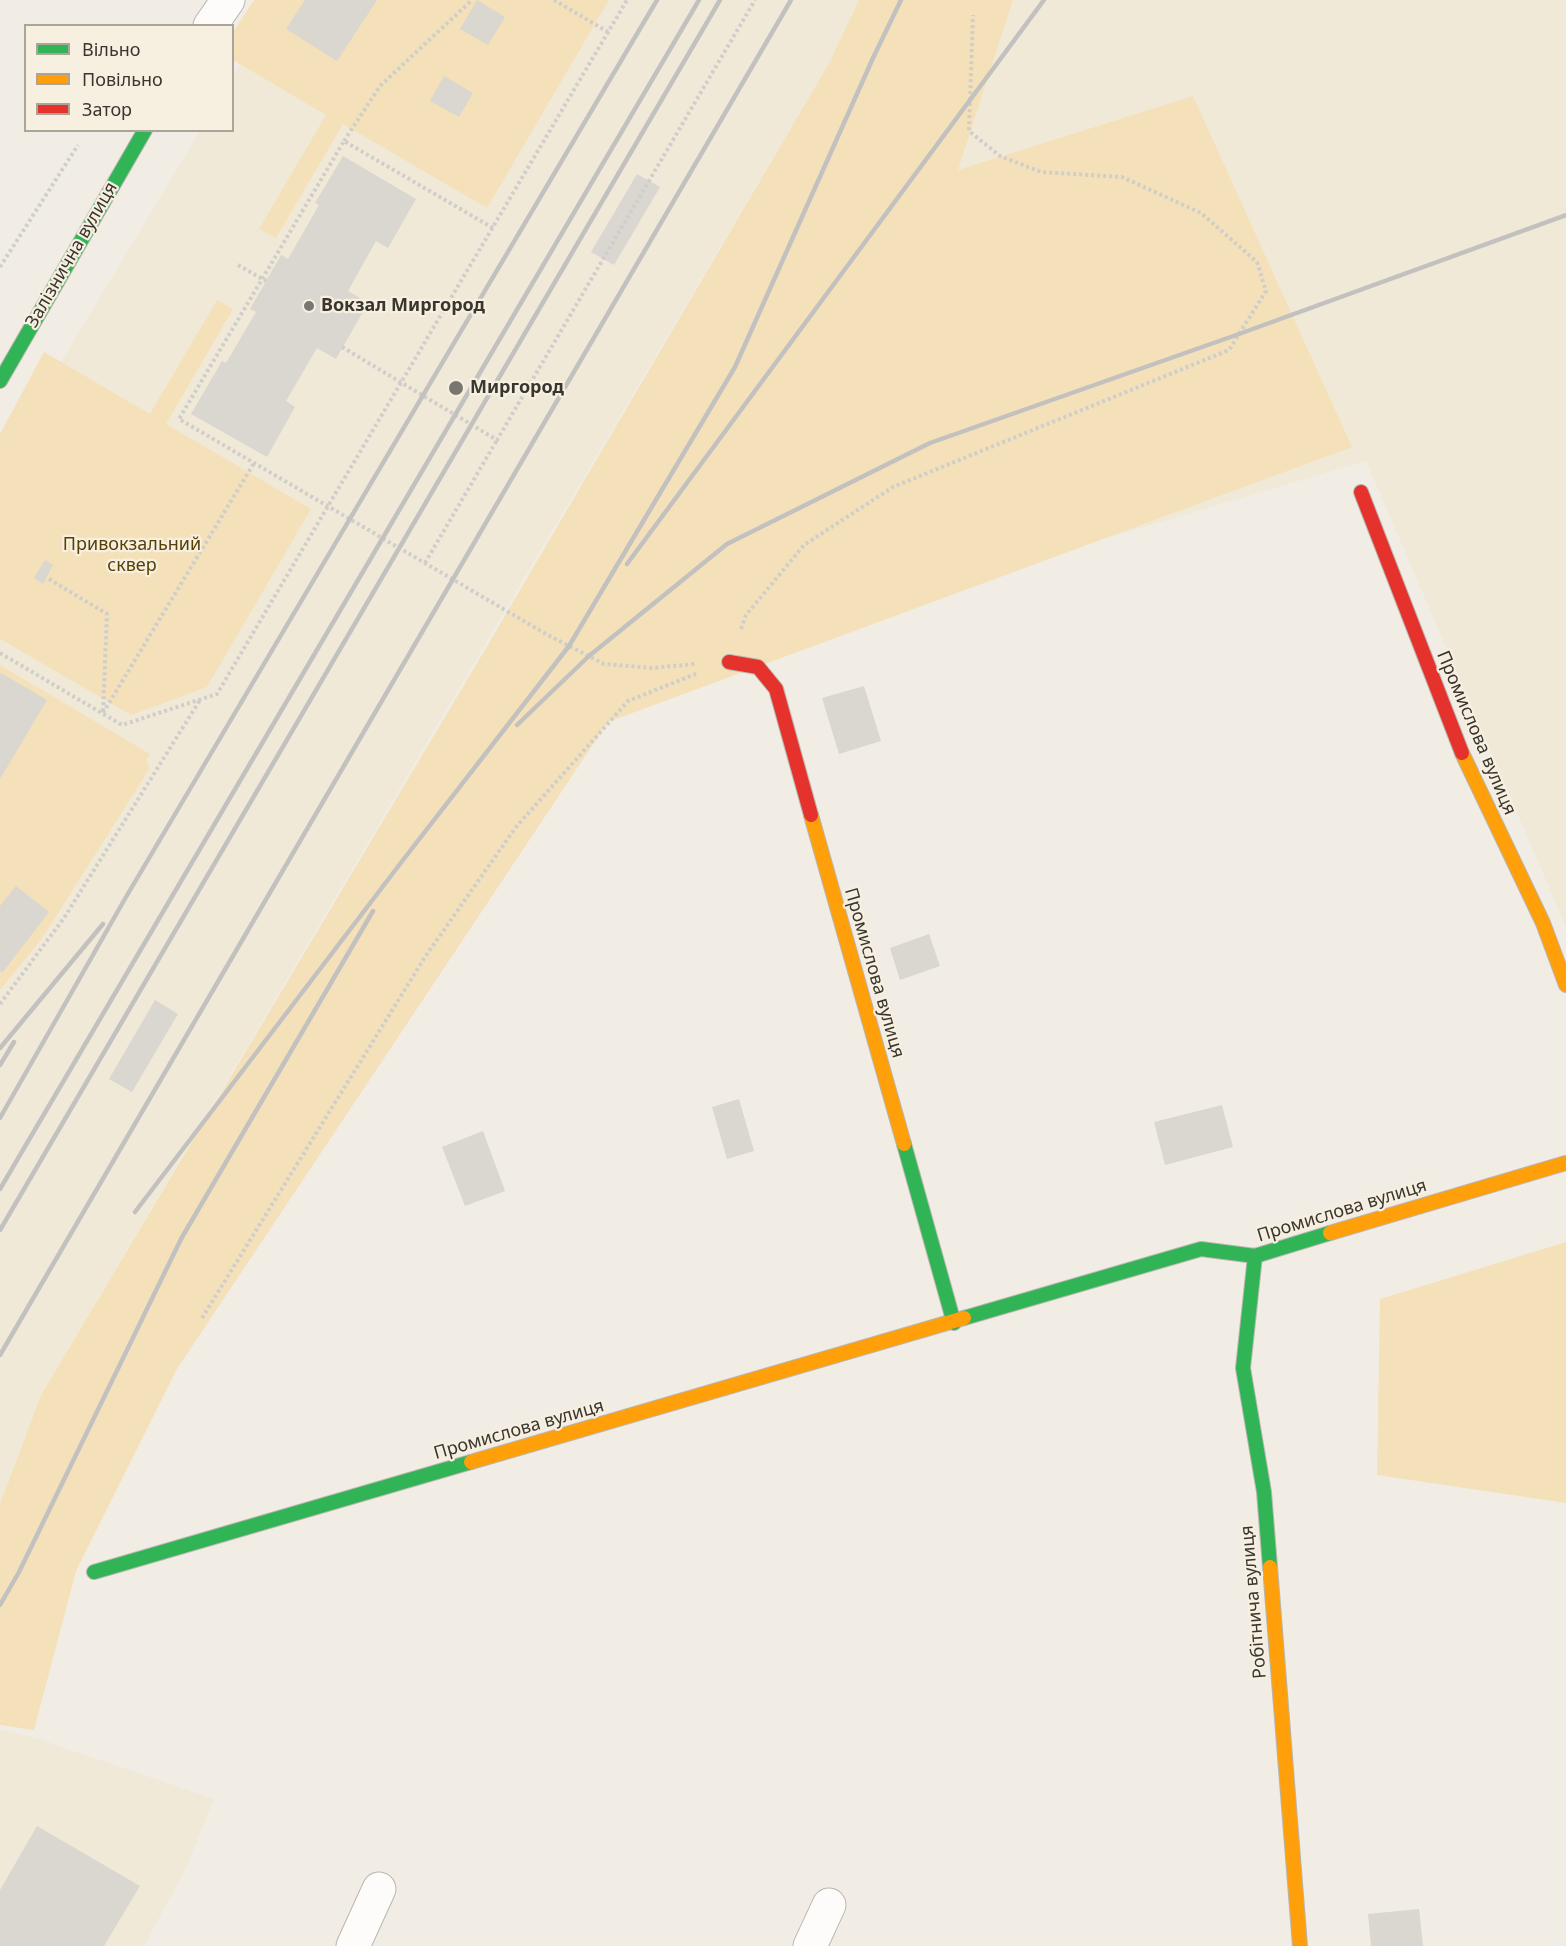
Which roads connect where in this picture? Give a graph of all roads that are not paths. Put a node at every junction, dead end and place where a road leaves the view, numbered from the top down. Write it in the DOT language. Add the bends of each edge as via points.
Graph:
graph roads {
  1 [pos="228,0"];
  2 [pos="211,24"];
  3 [pos="145,132"];
  4 [pos="0,381"];
  5 [pos="1361,492"];
  6 [pos="729,662"];
  7 [pos="1566,985"];
  8 [pos="1566,1163"];
  9 [pos="1255,1256"];
  10 [pos="954,1323"];
  11 [pos="94,1572"];
  12 [pos="379,1889"];
  13 [pos="829,1905"];
  14 [pos="353,1946"];
  15 [pos="810,1946"];
  16 [pos="1300,1946"];
  1 -- 2 [label="street"];
  3 -- 4 [label="street, Залізнична вулиця"];
  5 -- 7 [label="street, Промислова вулиця" via="1466,764 1543,923"];
  6 -- 10 [label="street, Промислова вулиця" via="758,667 776,689"];
  8 -- 9 [label="street, Промислова вулиця"];
  9 -- 10 [label="street, Промислова вулиця" via="1201,1249"];
  9 -- 16 [label="street, Робітнича вулиця" via="1243,1368 1264,1492"];
  10 -- 11 [label="street, Промислова вулиця"];
  12 -- 14 [label="street"];
  13 -- 15 [label="street"];
}
